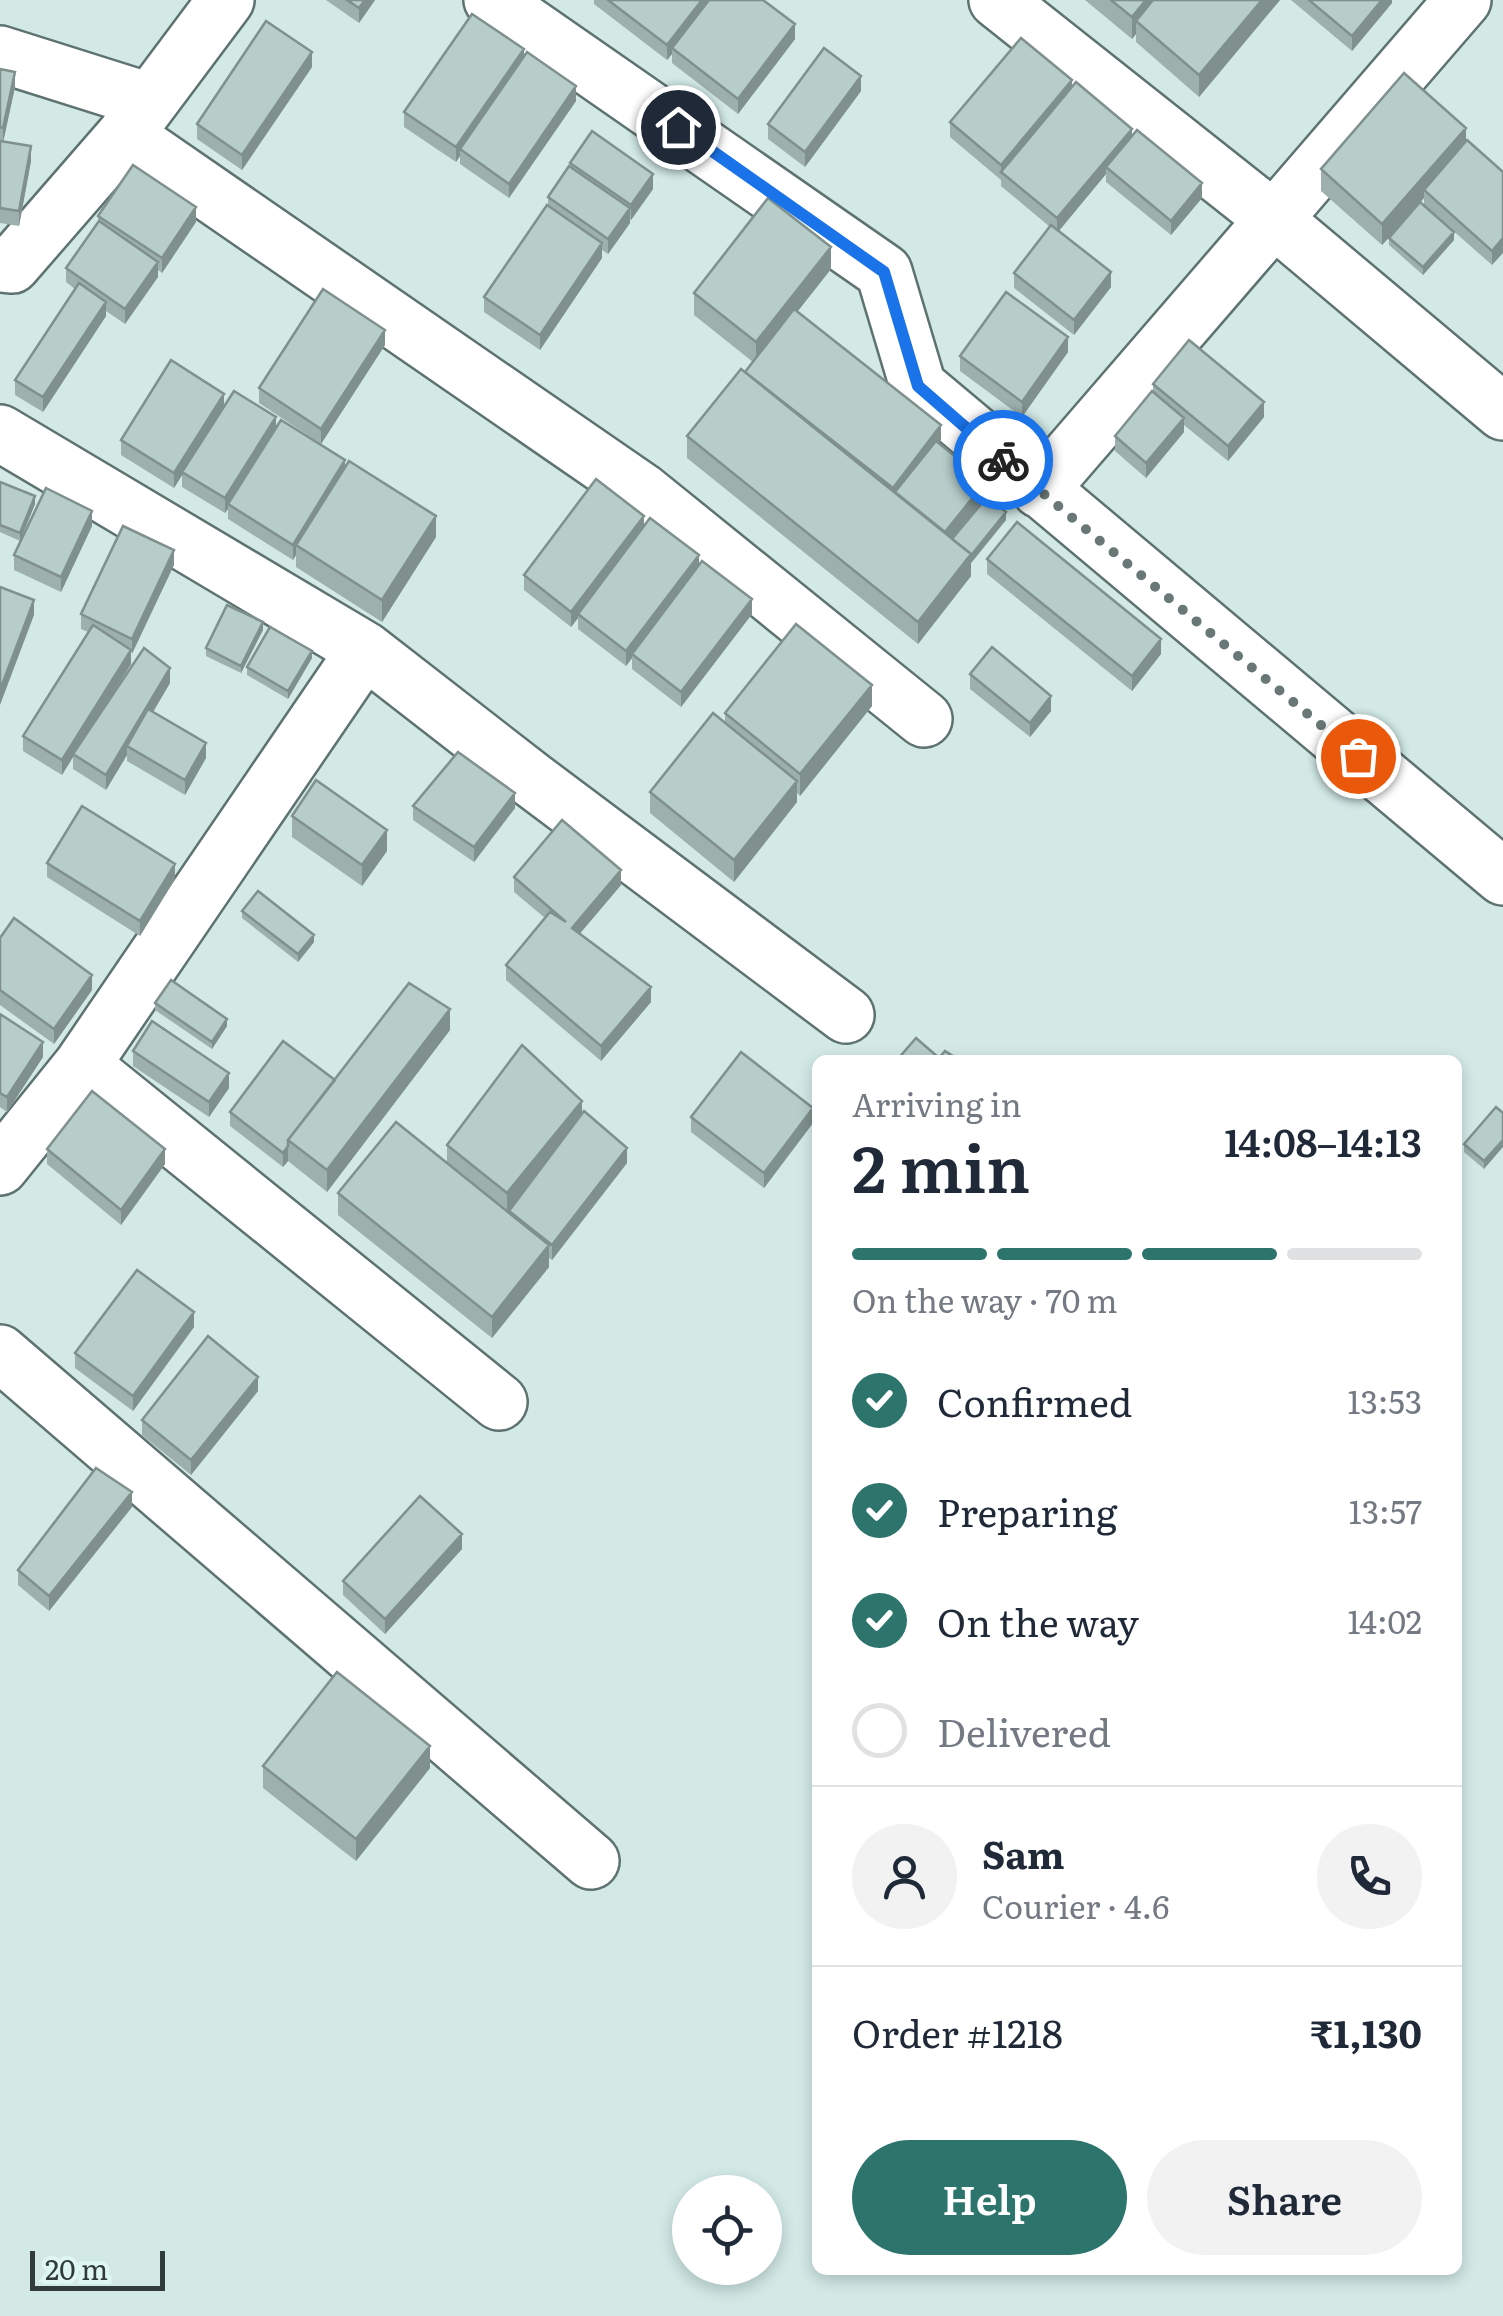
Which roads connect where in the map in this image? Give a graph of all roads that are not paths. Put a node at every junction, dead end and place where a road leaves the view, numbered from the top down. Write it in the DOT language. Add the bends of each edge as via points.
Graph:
graph roads {
  1 [pos="226,0"];
  2 [pos="492,0"];
  3 [pos="997,0"];
  4 [pos="1463,0"];
  5 [pos="0,54"];
  6 [pos="137,118"];
  7 [pos="1272,217"];
  8 [pos="4,278"];
  9 [pos="1503,412"];
  10 [pos="0,433"];
  11 [pos="1040,490"];
  12 [pos="365,650"];
  13 [pos="924,718"];
  14 [pos="1503,877"];
  15 [pos="846,1015"];
  16 [pos="82,1066"];
  17 [pos="0,1167"];
  18 [pos="0,1353"];
  19 [pos="498,1402"];
  20 [pos="591,1861"];
  1 -- 6 [label="street"];
  2 -- 11 [label="street" via="884,272 918,386"];
  3 -- 7 [label="street"];
  4 -- 7 [label="street"];
  5 -- 6 [label="street"];
  6 -- 8 [label="street"];
  6 -- 13 [label="street" via="643,492"];
  7 -- 9 [label="street"];
  7 -- 11 [label="street"];
  10 -- 12 [label="street"];
  11 -- 14 [label="street"];
  12 -- 15 [label="street"];
  12 -- 16 [label="street"];
  16 -- 17 [label="street"];
  16 -- 19 [label="street"];
  18 -- 20 [label="street"];
}
